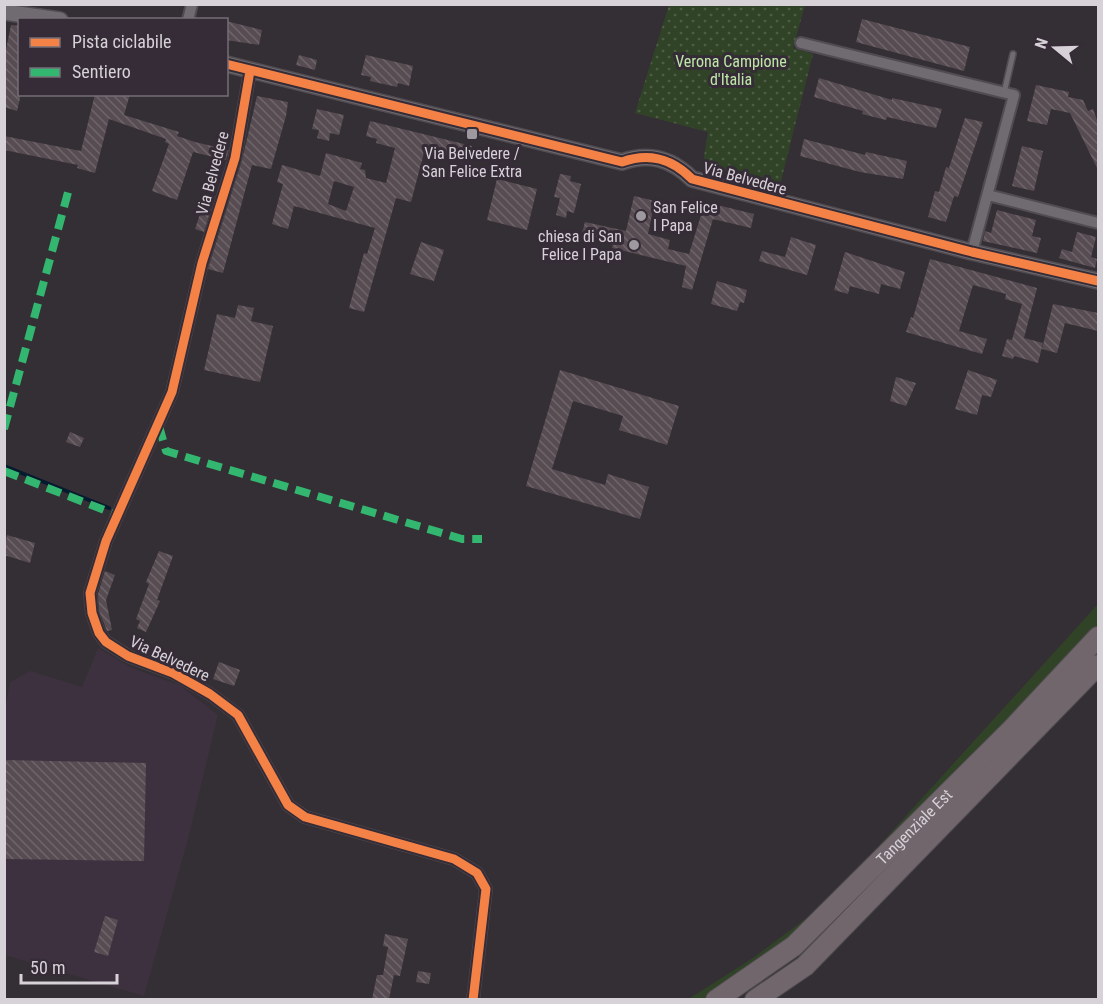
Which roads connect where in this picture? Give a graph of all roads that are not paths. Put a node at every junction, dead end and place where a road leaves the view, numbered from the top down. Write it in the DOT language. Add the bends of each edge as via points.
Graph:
graph roads {
  1 [pos="4,12"];
  2 [pos="46,18"];
  3 [pos="801,42"];
  4 [pos="1013,54"];
  5 [pos="228,65"];
  6 [pos="250,71"];
  7 [pos="1004,93"];
  8 [pos="988,195"];
  9 [pos="1098,223"];
  10 [pos="972,252"];
  11 [pos="1098,281"];
  12 [pos="1098,638"];
  13 [pos="1098,665"];
  14 [pos="473,999"];
  15 [pos="716,999"];
  16 [pos="755,999"];
  1 -- 2 [label="street"];
  3 -- 7 [label="street"];
  4 -- 7 [label="lane"];
  5 -- 6 [label="street, Via Belvedere"];
  6 -- 10 [label="street, Via Belvedere" via="622,162 640,156 677,164 692,179"];
  6 -- 14 [label="street, Via Belvedere" via="235,158 202,263 179,367 159,426 106,541 90,593 92,613 99,633 118,651 173,673 210,693 238,715 288,805 305,817 454,859 477,873 486,889"];
  7 -- 8 [label="street" via="1014,95"];
  8 -- 9 [label="street"];
  8 -- 10 [label="street"];
  10 -- 11 [label="street, Via Belvedere"];
  12 -- 15 [label="highway, Tangenziale Est" via="794,946"];
  13 -- 16 [label="highway, Tangenziale Est" via="805,966"];
}
